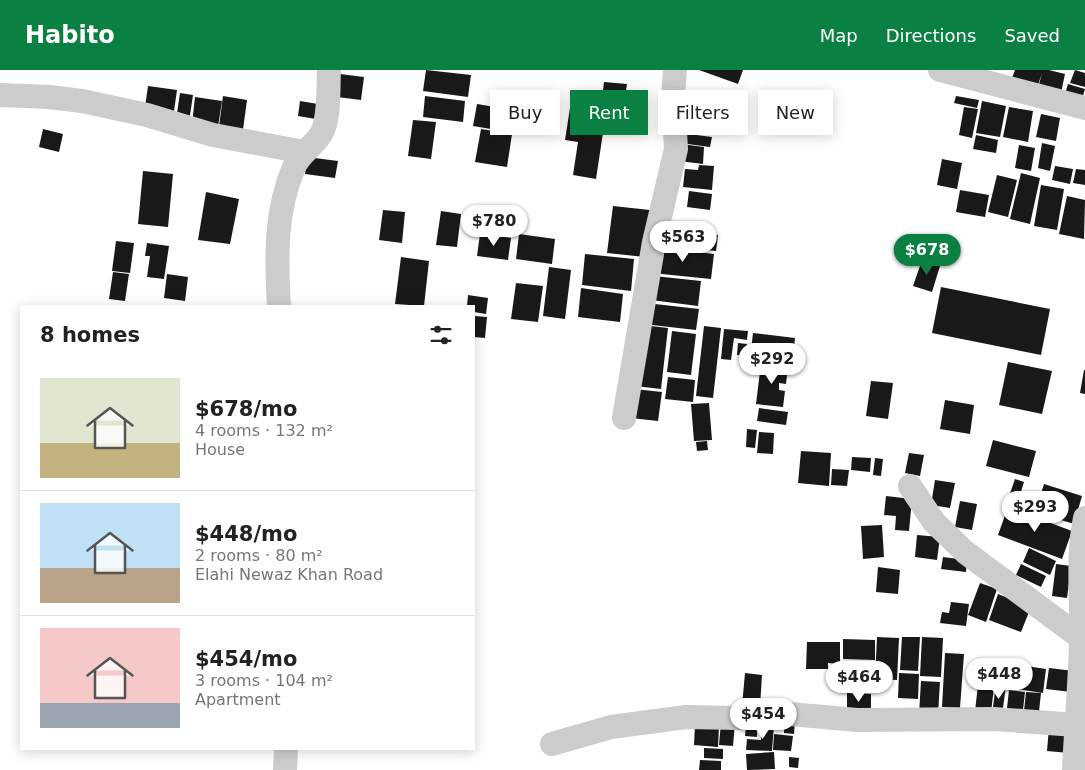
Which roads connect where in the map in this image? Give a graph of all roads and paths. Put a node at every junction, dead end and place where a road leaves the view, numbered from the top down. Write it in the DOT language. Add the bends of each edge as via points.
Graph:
graph roads {
  1 [pos="329,70"];
  2 [pos="675,70"];
  3 [pos="940,70"];
  4 [pos="0,95"];
  5 [pos="1085,108"];
  6 [pos="304,152"];
  7 [pos="279,305"];
  8 [pos="624,418"];
  9 [pos="910,486"];
  10 [pos="1085,518"];
  11 [pos="1081,638"];
  12 [pos="1076,725"];
  13 [pos="552,744"];
  14 [pos="286,750"];
  15 [pos="285,770"];
  16 [pos="1074,770"];
  1 -- 6 [label="street" via="323,129"];
  2 -- 8 [label="street" via="676,149 654,242"];
  3 -- 5 [label="street"];
  4 -- 6 [label="street" via="49,96 82,101 147,115 213,135"];
  6 -- 7 [label="street" via="289,181 280,223 276,261"];
  9 -- 11 [label="street" via="934,522 965,552"];
  10 -- 11 [label="street" via="1079,591"];
  11 -- 12 [label="street"];
  12 -- 13 [label="street" via="994,719 857,720 790,714 739,718 686,717 611,727"];
  12 -- 16 [label="street"];
  14 -- 15 [label="street"];
}
